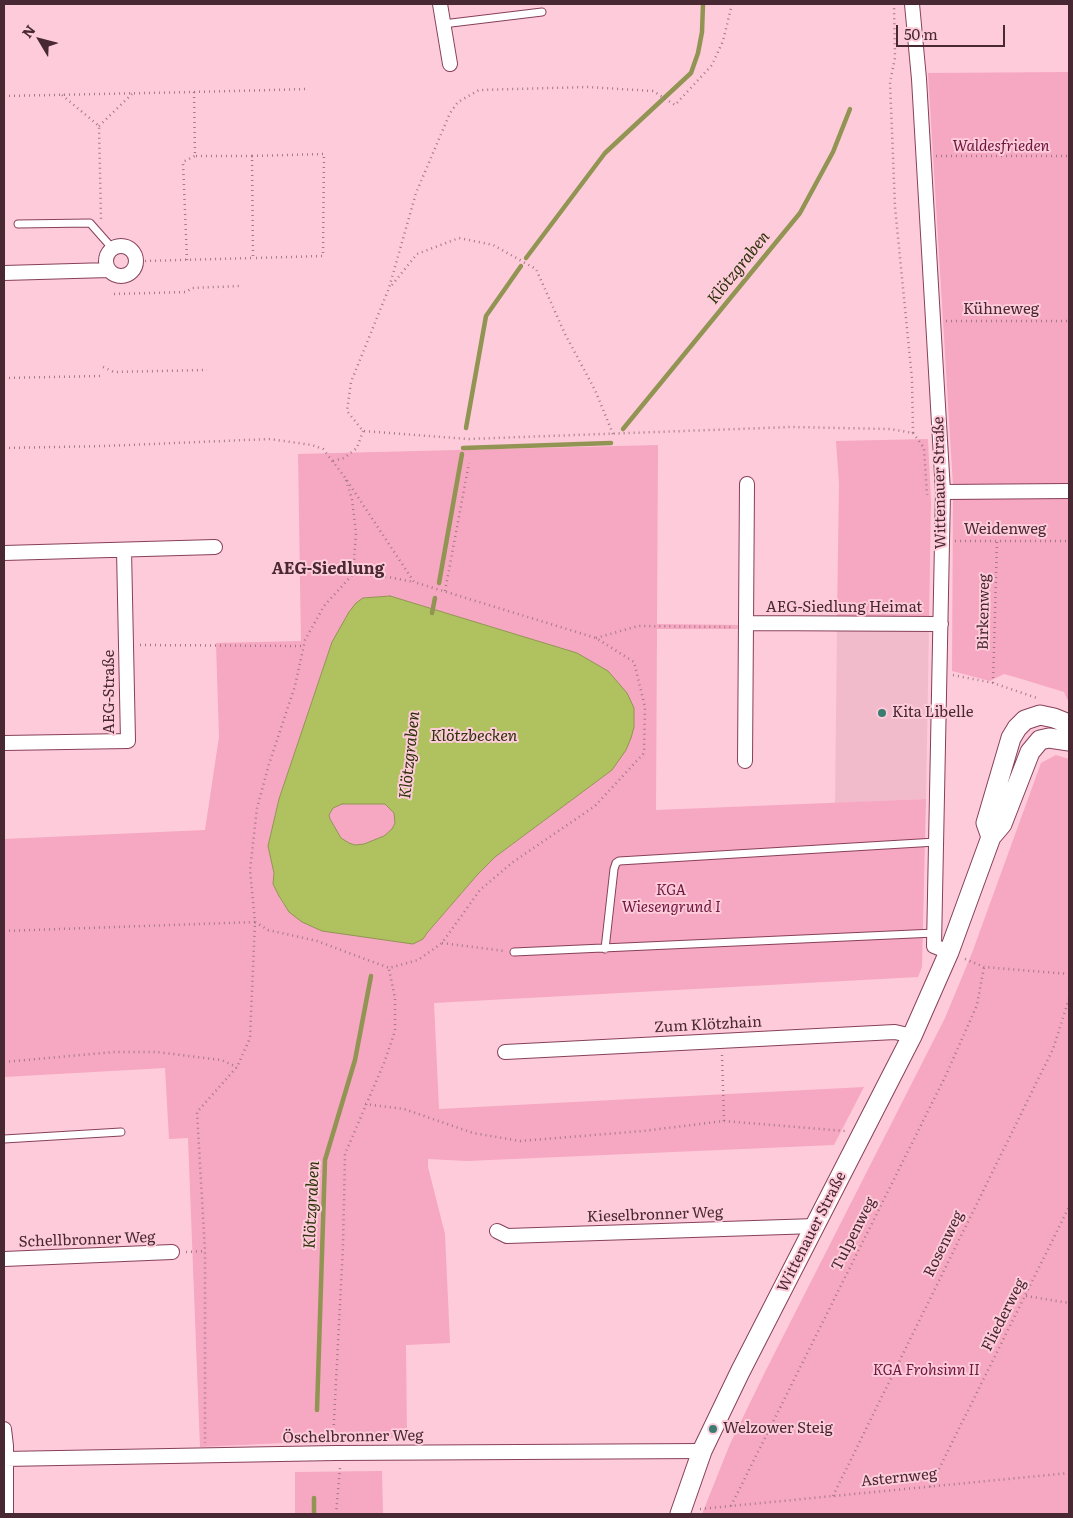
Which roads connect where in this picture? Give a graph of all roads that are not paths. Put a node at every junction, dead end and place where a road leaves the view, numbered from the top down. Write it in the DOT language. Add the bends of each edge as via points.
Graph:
graph roads {
  1 [pos="440,4"];
  2 [pos="912,4"];
  3 [pos="542,12"];
  4 [pos="443,24"];
  5 [pos="450,64"];
  6 [pos="18,224"];
  7 [pos="113,249"];
  8 [pos="109,270"];
  9 [pos="4,273"];
  10 [pos="747,484"];
  11 [pos="1069,491"];
  12 [pos="943,492"];
  13 [pos="215,547"];
  14 [pos="124,550"];
  15 [pos="4,553"];
  16 [pos="746,623"];
  17 [pos="941,624"];
  18 [pos="1025,720"];
  19 [pos="1069,724"];
  20 [pos="1040,740"];
  21 [pos="1069,741"];
  22 [pos="4,743"];
  23 [pos="745,761"];
  24 [pos="990,837"];
  25 [pos="936,842"];
  26 [pos="935,933"];
  27 [pos="606,949"];
  28 [pos="514,952"];
  29 [pos="949,952"];
  30 [pos="912,1036"];
  31 [pos="505,1052"];
  32 [pos="121,1132"];
  33 [pos="4,1139"];
  34 [pos="816,1226"];
  35 [pos="497,1231"];
  36 [pos="172,1252"];
  37 [pos="4,1259"];
  38 [pos="4,1428"];
  39 [pos="702,1451"];
  40 [pos="5,1459"];
  41 [pos="6,1514"];
  42 [pos="680,1514"];
  1 -- 4 [label="street"];
  2 -- 12 [label="street, Wittenauer Straße"];
  3 -- 4 [label="lane"];
  4 -- 5 [label="street"];
  6 -- 7 [label="lane" via="90,223"];
  7 -- 8 [label="street" via="106,261"];
  7 -- 8 [label="street" via="129,249 135,266 130,273 121,276"];
  8 -- 9 [label="street"];
  10 -- 16 [label="street, AEG-Siedlung Heimat"];
  11 -- 12 [label="street"];
  12 -- 17 [label="street, Wittenauer Straße"];
  13 -- 14 [label="street"];
  14 -- 15 [label="street"];
  14 -- 22 [label="street, AEG-Straße" via="128,741"];
  16 -- 17 [label="street, AEG-Siedlung Heimat"];
  16 -- 23 [label="street, AEG-Siedlung Heimat"];
  17 -- 25 [label="street, Wittenauer Straße"];
  18 -- 19 [label="street" via="1040,715"];
  18 -- 20 [label="street"];
  18 -- 24 [label="street, Wittenauer Straße" via="1011,738 986,823"];
  20 -- 21 [label="street"];
  20 -- 24 [label="street, Wittenauer Straße" via="1030,752 1002,824"];
  24 -- 29 [label="street, Wittenauer Straße"];
  25 -- 26 [label="street, Wittenauer Straße"];
  25 -- 27 [label="lane" via="619,860 614,869"];
  26 -- 27 [label="lane"];
  26 -- 29 [label="street" via="934,946"];
  27 -- 28 [label="lane"];
  29 -- 30 [label="street, Wittenauer Straße"];
  30 -- 31 [label="street, Zum Klötzhain" via="896,1032"];
  30 -- 34 [label="street, Wittenauer Straße"];
  32 -- 33 [label="lane"];
  34 -- 35 [label="street, Kieselbronner Weg" via="507,1236"];
  34 -- 39 [label="street, Wittenauer Straße"];
  36 -- 37 [label="street, Schellbronner Weg"];
  38 -- 40 [label="street"];
  39 -- 40 [label="street, Öschelbronner Weg"];
  39 -- 42 [label="street, Wittenauer Straße"];
  40 -- 41 [label="street"];
}
